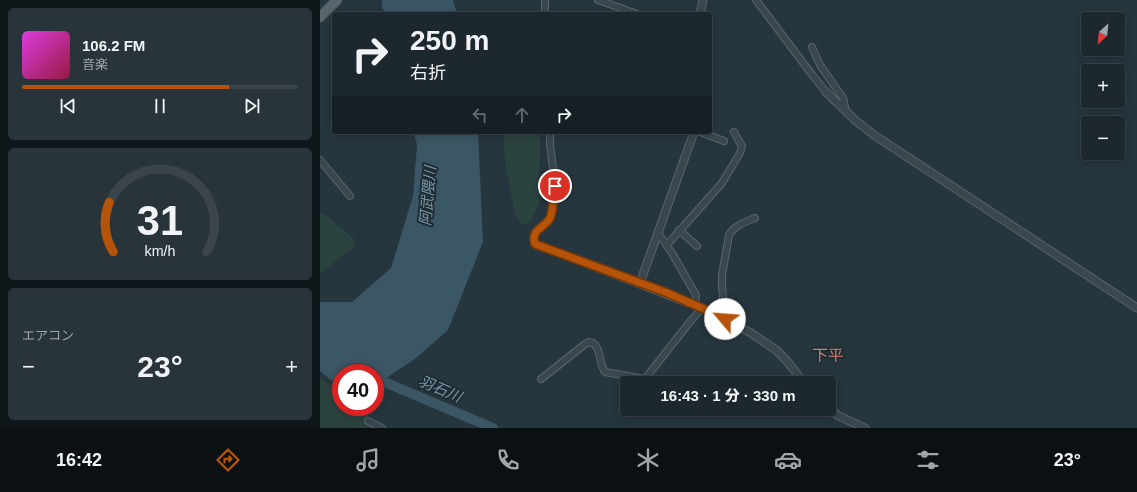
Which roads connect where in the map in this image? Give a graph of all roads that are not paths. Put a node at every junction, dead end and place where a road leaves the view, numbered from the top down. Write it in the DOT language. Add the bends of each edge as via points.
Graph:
graph roads {
  1 [pos="337,0"];
  2 [pos="545,0"];
  3 [pos="598,0"];
  4 [pos="703,0"];
  5 [pos="756,0"];
  6 [pos="545,12"];
  7 [pos="631,12"];
  8 [pos="700,12"];
  9 [pos="320,18"];
  10 [pos="812,47"];
  11 [pos="826,92"];
  12 [pos="846,111"];
  13 [pos="734,132"];
  14 [pos="550,134"];
  15 [pos="693,134"];
  16 [pos="705,134"];
  17 [pos="724,141"];
  18 [pos="320,160"];
  19 [pos="350,196"];
  20 [pos="755,218"];
  21 [pos="679,230"];
  22 [pos="658,233"];
  23 [pos="667,245"];
  24 [pos="697,246"];
  25 [pos="576,259"];
  26 [pos="640,283"];
  27 [pos="699,306"];
  28 [pos="1137,308"];
  29 [pos="725,319"];
  30 [pos="798,376"];
  31 [pos="541,379"];
  32 [pos="836,414"];
  33 [pos="368,421"];
  34 [pos="382,428"];
  35 [pos="865,428"];
  1 -- 9 [label="main road"];
  2 -- 6 [label="street"];
  3 -- 7 [label="street"];
  4 -- 8 [label="street"];
  5 -- 11 [label="street"];
  10 -- 12 [label="street" via="820,65 843,98"];
  11 -- 12 [label="street"];
  12 -- 28 [label="street" via="874,135"];
  13 -- 21 [label="street" via="742,146 740,154 722,183"];
  14 -- 25 [label="street" via="555,186 550,218 535,232 534,242 537,246"];
  15 -- 22 [label="street"];
  16 -- 17 [label="street"];
  18 -- 19 [label="street"];
  20 -- 29 [label="street" via="735,227 728,236 722,275"];
  21 -- 23 [label="street"];
  21 -- 24 [label="street"];
  22 -- 23 [label="street"];
  22 -- 26 [label="street"];
  23 -- 27 [label="street" via="696,295"];
  25 -- 26 [label="street"];
  26 -- 27 [label="street"];
  27 -- 29 [label="street"];
  27 -- 31 [label="street" via="689,323 645,379 605,372 598,347 592,342 584,345"];
  29 -- 30 [label="street" via="776,350"];
  32 -- 35 [label="street"];
  33 -- 34 [label="street"];
}
